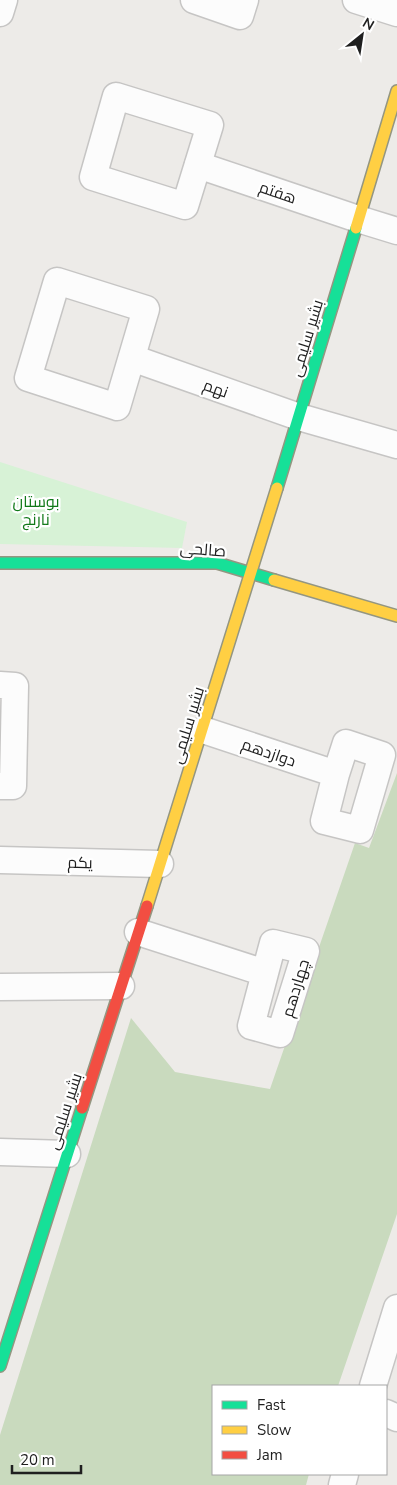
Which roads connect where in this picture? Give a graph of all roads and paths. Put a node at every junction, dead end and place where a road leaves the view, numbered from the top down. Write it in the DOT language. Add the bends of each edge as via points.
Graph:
graph roads {
  1 [pos="4,0"];
  2 [pos="194,0"];
  3 [pos="245,0"];
  4 [pos="356,0"];
  5 [pos="0,12"];
  6 [pos="397,13"];
  7 [pos="397,91"];
  8 [pos="198,165"];
  9 [pos="358,219"];
  10 [pos="397,231"];
  11 [pos="132,358"];
  12 [pos="299,417"];
  13 [pos="397,445"];
  14 [pos="0,563"];
  15 [pos="251,572"];
  16 [pos="397,616"];
  17 [pos="0,685"];
  18 [pos="202,730"];
  19 [pos="336,774"];
  20 [pos="0,786"];
  21 [pos="0,860"];
  22 [pos="160,864"];
  23 [pos="138,932"];
  24 [pos="265,973"];
  25 [pos="121,986"];
  26 [pos="0,987"];
  27 [pos="0,1152"];
  28 [pos="68,1154"];
  29 [pos="397,1308"];
  30 [pos="4,1339"];
  31 [pos="0,1366"];
  32 [pos="372,1385"];
  1 -- 5 [label="street"];
  2 -- 3 [label="street" via="240,16"];
  4 -- 6 [label="street"];
  7 -- 9 [label="main road, بشیر سلیمی"];
  8 -- 8 [label="street" via="185,206 93,177 116,96 210,125"];
  8 -- 9 [label="street, هفتم"];
  9 -- 10 [label="street, هفتم"];
  9 -- 12 [label="main road, بشیر سلیمی"];
  11 -- 11 [label="street" via="146,310 57,281 28,378 117,407"];
  11 -- 12 [label="street, نهم"];
  12 -- 13 [label="street, نهم"];
  12 -- 15 [label="main road, بشیر سلیمی"];
  14 -- 15 [label="main road, صالحی" via="217,564"];
  15 -- 16 [label="main road, صالحی"];
  15 -- 18 [label="main road, بشیر سلیمی"];
  17 -- 20 [label="street" via="15,686 13,786"];
  18 -- 19 [label="street, دوازدهم"];
  18 -- 22 [label="main road, بشیر سلیمی"];
  21 -- 22 [label="street, یکم"];
  22 -- 23 [label="main road, بشیر سلیمی"];
  23 -- 24 [label="street, چهاردهم"];
  23 -- 25 [label="main road, بشیر سلیمی"];
  25 -- 26 [label="street"];
  25 -- 28 [label="main road, بشیر سلیمی"];
  27 -- 28 [label="street"];
  28 -- 30 [label="main road, بشیر سلیمی"];
  29 -- 32 [label="street"];
  30 -- 31 [label="main road, بشیر سلیمی"];
}
